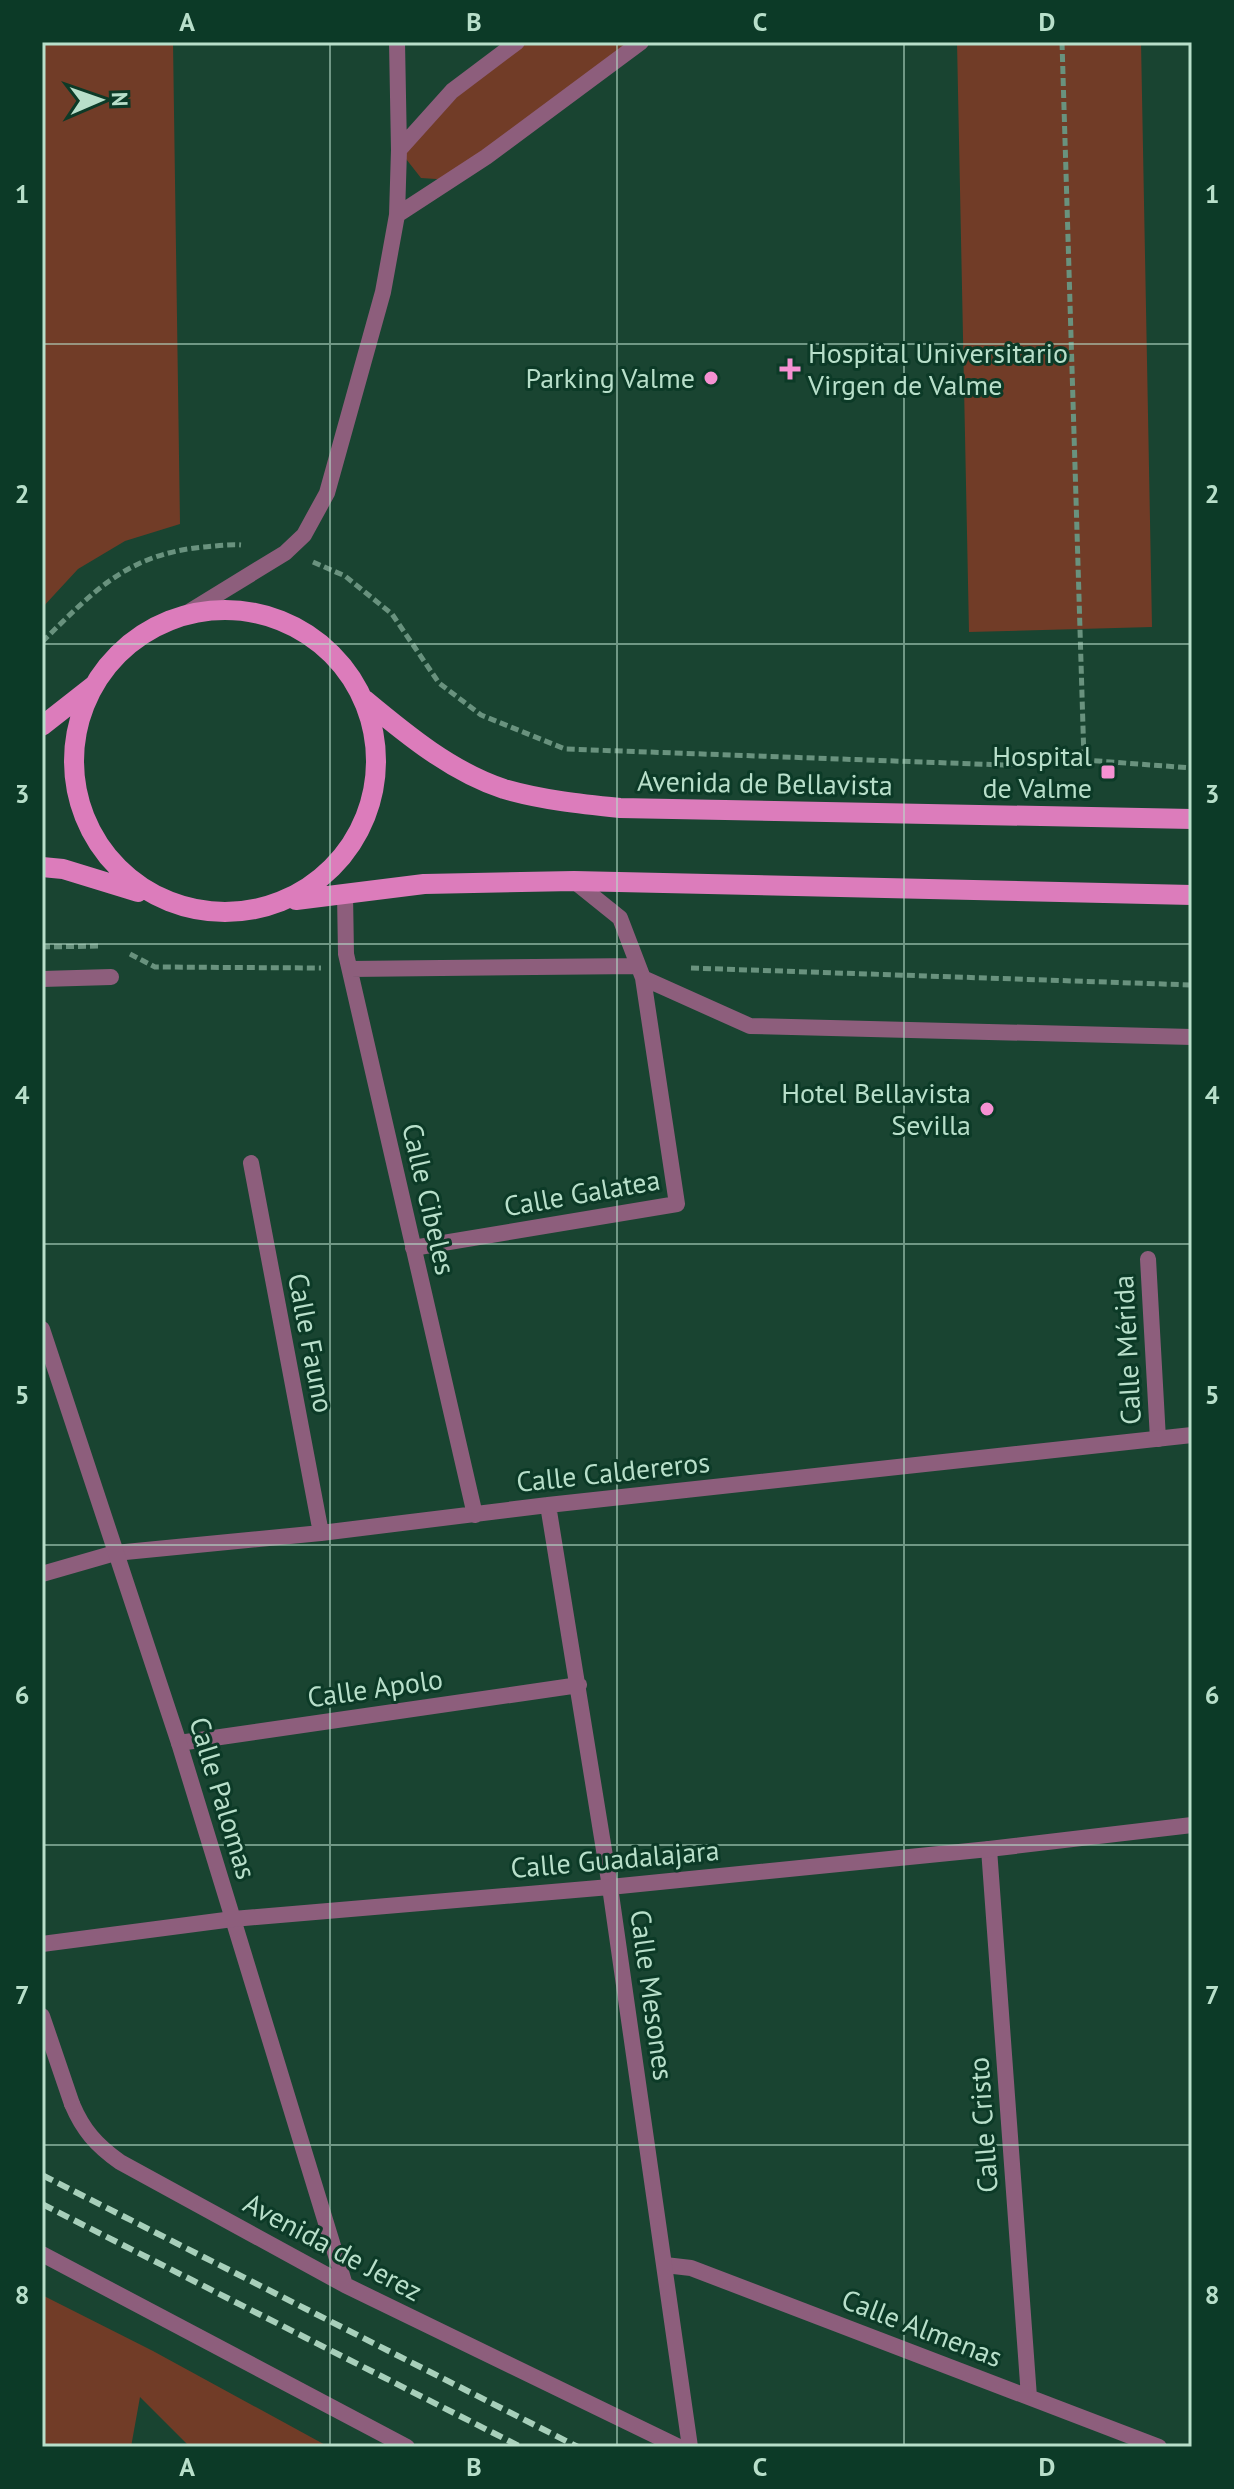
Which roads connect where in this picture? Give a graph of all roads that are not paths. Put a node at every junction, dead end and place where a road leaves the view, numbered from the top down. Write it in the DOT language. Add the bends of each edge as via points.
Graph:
graph roads {
  1 [pos="397,42"];
  2 [pos="517,42"];
  3 [pos="641,42"];
  4 [pos="399,150"];
  5 [pos="397,215"];
  6 [pos="187,613"];
  7 [pos="93,686"];
  8 [pos="365,700"];
  9 [pos="42,726"];
  10 [pos="1192,819"];
  11 [pos="42,867"];
  12 [pos="574,881"];
  13 [pos="345,894"];
  14 [pos="1192,895"];
  15 [pos="165,900"];
  16 [pos="284,901"];
  17 [pos="350,969"];
  18 [pos="641,972"];
  19 [pos="111,977"];
  20 [pos="42,979"];
  21 [pos="1192,1037"];
  22 [pos="251,1163"];
  23 [pos="413,1248"];
  24 [pos="1148,1259"];
  25 [pos="42,1329"];
  26 [pos="1192,1435"];
  27 [pos="1158,1439"];
  28 [pos="548,1505"];
  29 [pos="475,1515"];
  30 [pos="321,1533"];
  31 [pos="115,1553"];
  32 [pos="42,1574"];
  33 [pos="579,1685"];
  34 [pos="179,1743"];
  35 [pos="1192,1825"];
  36 [pos="989,1849"];
  37 [pos="610,1887"];
  38 [pos="233,1919"];
  39 [pos="42,1944"];
  40 [pos="42,2016"];
  41 [pos="42,2254"];
  42 [pos="665,2265"];
  43 [pos="345,2285"];
  44 [pos="1029,2397"];
  45 [pos="407,2447"];
  46 [pos="679,2447"];
  47 [pos="690,2447"];
  48 [pos="1159,2447"];
  1 -- 4 [label="street"];
  2 -- 4 [label="street" via="452,91"];
  3 -- 5 [label="street" via="486,157"];
  4 -- 5 [label="street"];
  5 -- 6 [label="street" via="383,292 327,493 304,535 285,553"];
  6 -- 7 [label="main road" via="144,632 112,659"];
  6 -- 8 [label="main road" via="229,608 277,617 316,638 349,672"];
  7 -- 9 [label="main road"];
  7 -- 15 [label="main road" via="78,725 73,763 81,810 99,845 124,875"];
  8 -- 10 [label="main road, Avenida de Bellavista" via="453,765 502,788 562,803"];
  8 -- 16 [label="main road" via="377,747 375,786 365,821 345,855 316,883"];
  11 -- 15 [label="main road"];
  12 -- 13 [label="main road" via="424,884"];
  12 -- 14 [label="main road"];
  12 -- 18 [label="street" via="620,918"];
  13 -- 16 [label="main road"];
  13 -- 17 [label="street, Calle Cibeles"];
  15 -- 16 [label="main road" via="196,910 238,913"];
  17 -- 18 [label="street"];
  17 -- 23 [label="street, Calle Cibeles"];
  18 -- 21 [label="street" via="750,1026"];
  18 -- 23 [label="street, Calle Galatea" via="677,1204"];
  19 -- 20 [label="street"];
  22 -- 30 [label="street, Calle Fauno"];
  23 -- 29 [label="street, Calle Cibeles"];
  24 -- 27 [label="street, Calle Mérida"];
  25 -- 31 [label="street, Calle Palomas"];
  26 -- 27 [label="street, Calle Caldereros"];
  27 -- 28 [label="street, Calle Caldereros"];
  28 -- 29 [label="street, Calle Caldereros"];
  28 -- 33 [label="street, Calle Mesones"];
  29 -- 30 [label="street, Calle Caldereros"];
  30 -- 31 [label="street, Calle Caldereros"];
  31 -- 32 [label="street, Calle Caldereros"];
  31 -- 34 [label="street, Calle Palomas"];
  33 -- 34 [label="street, Calle Apolo"];
  33 -- 37 [label="street, Calle Mesones"];
  34 -- 38 [label="street, Calle Palomas"];
  35 -- 36 [label="street, Calle Guadalajara"];
  36 -- 37 [label="street, Calle Guadalajara"];
  36 -- 44 [label="street, Calle Cristo"];
  37 -- 38 [label="street, Calle Guadalajara"];
  37 -- 42 [label="street, Calle Mesones"];
  38 -- 39 [label="street, Calle Guadalajara"];
  38 -- 43 [label="street, Calle Palomas"];
  40 -- 43 [label="street, Avenida de Jerez" via="82,2128 99,2148"];
  41 -- 45 [label="street"];
  42 -- 44 [label="street, Calle Almenas" via="691,2268"];
  42 -- 47 [label="street, Calle Mesones"];
  43 -- 46 [label="street, Avenida de Jerez"];
  44 -- 48 [label="street, Calle Almenas"];
}
